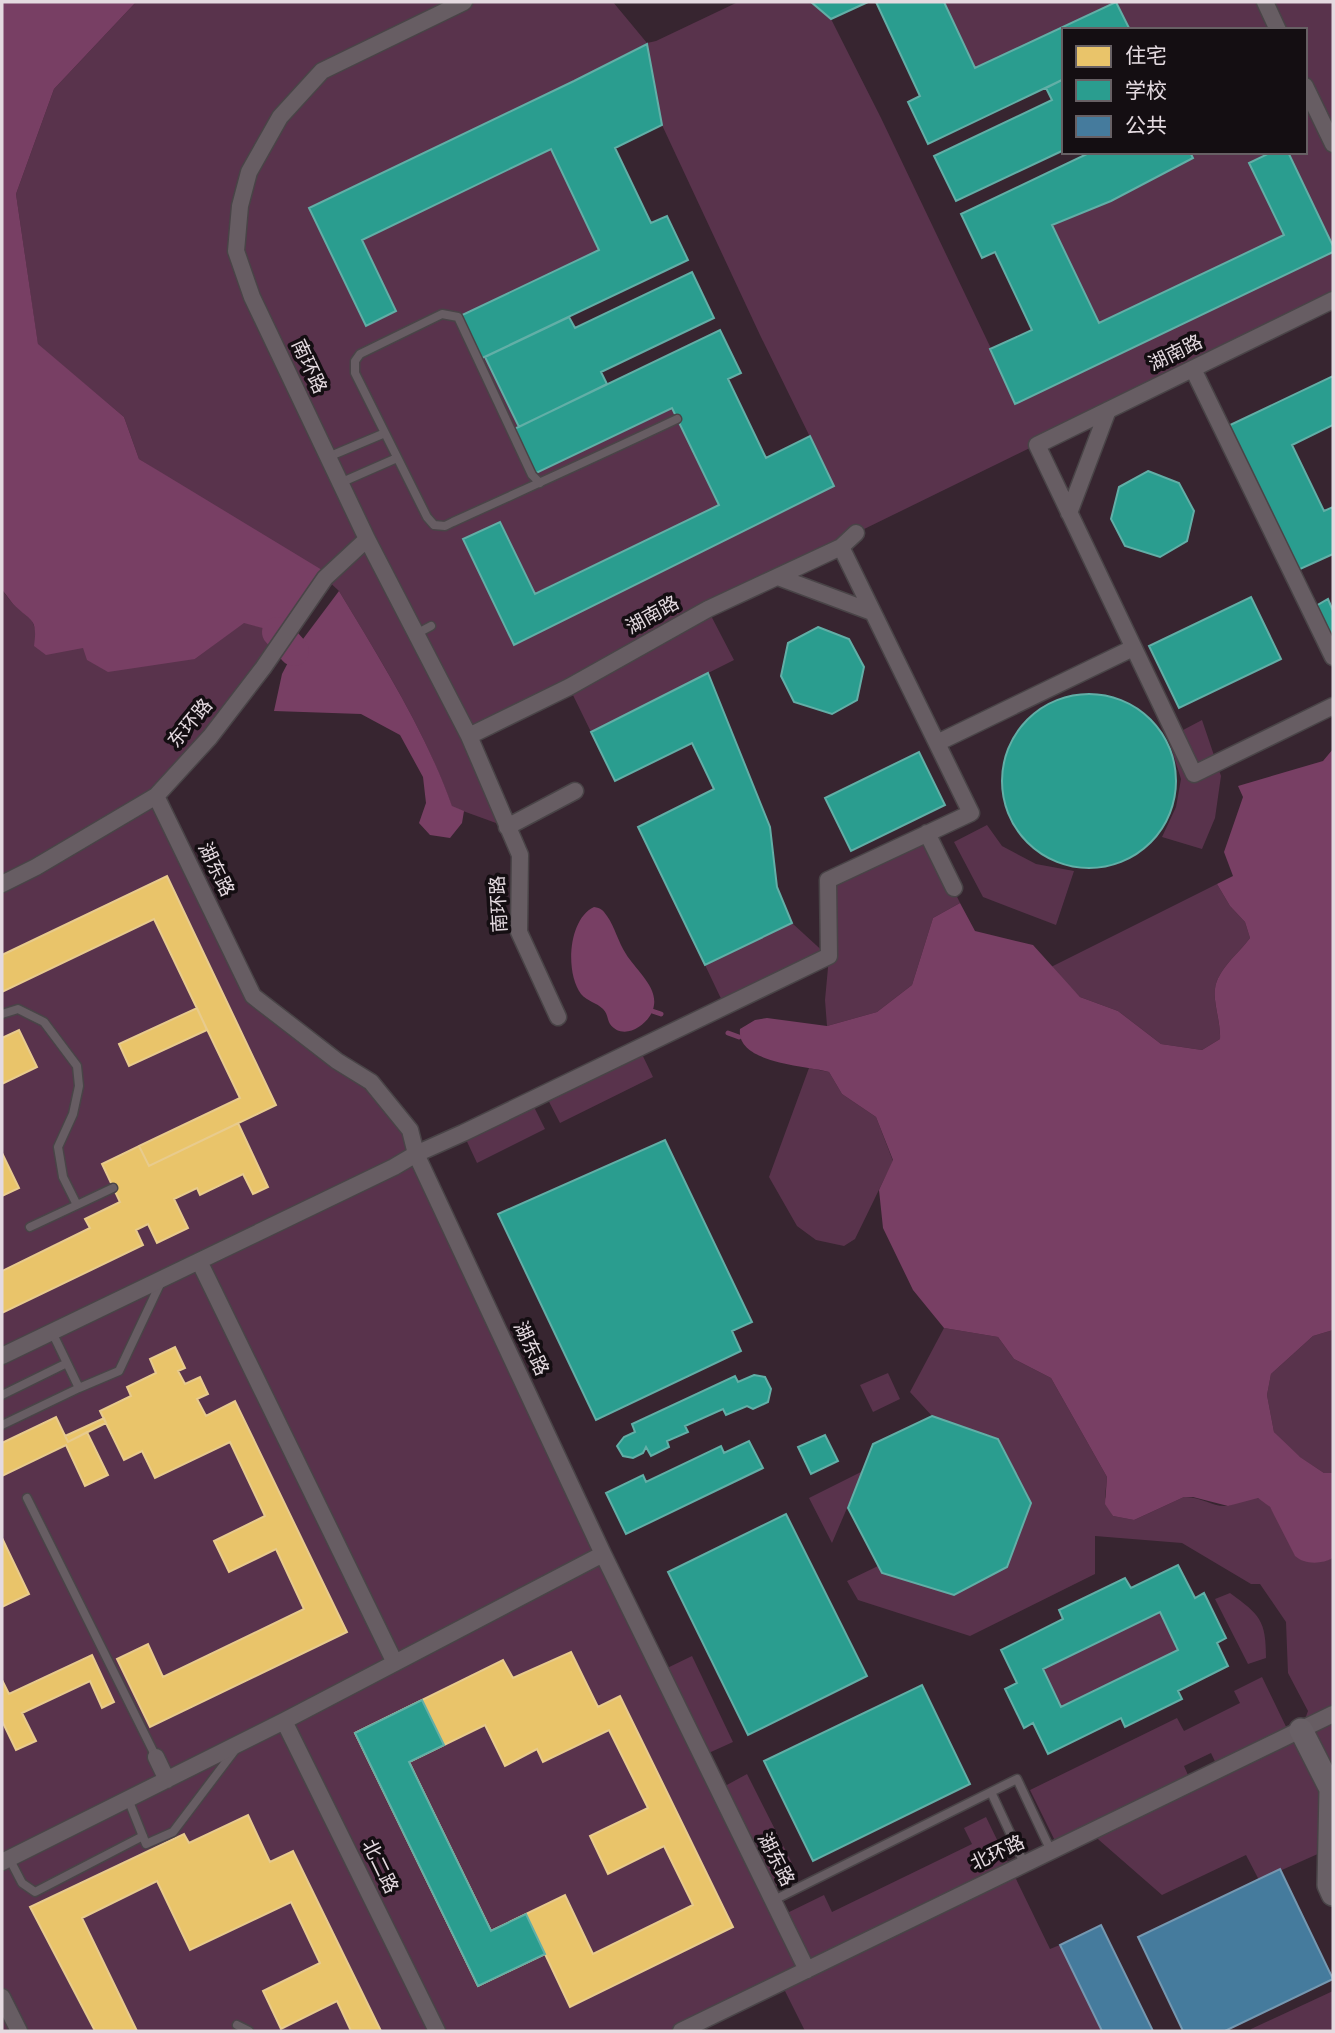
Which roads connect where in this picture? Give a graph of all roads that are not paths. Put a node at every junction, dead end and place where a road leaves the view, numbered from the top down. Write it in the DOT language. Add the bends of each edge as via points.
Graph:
graph roads {
  1 [pos="464,2"];
  2 [pos="1265,2"];
  3 [pos="1277,28"];
  4 [pos="1307,90"];
  5 [pos="1333,144"];
  6 [pos="1333,300"];
  7 [pos="1193,369"];
  8 [pos="1108,410"];
  9 [pos="677,419"];
  10 [pos="385,433"];
  11 [pos="328,457"];
  12 [pos="397,458"];
  13 [pos="340,483"];
  14 [pos="540,483"];
  15 [pos="1069,513"];
  16 [pos="856,533"];
  17 [pos="366,539"];
  18 [pos="841,547"];
  19 [pos="778,577"];
  20 [pos="872,612"];
  21 [pos="431,626"];
  22 [pos="416,634"];
  23 [pos="1133,648"];
  24 [pos="1333,657"];
  25 [pos="1333,706"];
  26 [pos="469,736"];
  27 [pos="937,743"];
  28 [pos="575,791"];
  29 [pos="156,796"];
  30 [pos="507,827"];
  31 [pos="927,833"];
  32 [pos="2,884"];
  33 [pos="954,888"];
  34 [pos="2,1014"];
  35 [pos="558,1017"];
  36 [pos="416,1154"];
  37 [pos="113,1188"];
  38 [pos="77,1205"];
  39 [pos="30,1227"];
  40 [pos="199,1261"];
  41 [pos="162,1279"];
  42 [pos="52,1332"];
  43 [pos="2,1356"];
  44 [pos="67,1363"];
  45 [pos="79,1388"];
  46 [pos="2,1395"];
  47 [pos="2,1425"];
  48 [pos="27,1497"];
  49 [pos="603,1554"];
  50 [pos="395,1663"];
  51 [pos="1333,1714"];
  52 [pos="284,1721"];
  53 [pos="1301,1730"];
  54 [pos="242,1742"];
  55 [pos="156,1757"];
  56 [pos="167,1780"];
  57 [pos="1332,1789"];
  58 [pos="991,1792"];
  59 [pos="128,1799"];
  60 [pos="142,1836"];
  61 [pos="1052,1853"];
  62 [pos="6,1860"];
  63 [pos="1025,1865"];
  64 [pos="1333,1894"];
  65 [pos="772,1901"];
  66 [pos="807,1970"];
  67 [pos="2,1997"];
  68 [pos="237,2025"];
  69 [pos="19,2031"];
  70 [pos="249,2031"];
  71 [pos="437,2031"];
  72 [pos="681,2031"];
  1 -- 11 [label="street, 南环路" via="322,71 280,117 249,172 236,251 252,297"];
  2 -- 3 [label="street"];
  4 -- 5 [label="street"];
  6 -- 7 [label="street, 湖南路"];
  7 -- 8 [label="street, 湖南路"];
  7 -- 24 [label="street"];
  8 -- 15 [label="street"];
  8 -- 15 [label="street, 湖南路" via="1037,445"];
  9 -- 14 [label="lane"];
  10 -- 11 [label="lane"];
  10 -- 12 [label="lane"];
  10 -- 14 [label="lane" via="355,373 355,361 360,354 442,314 458,317 531,475"];
  11 -- 13 [label="street, 南环路"];
  12 -- 13 [label="lane"];
  12 -- 14 [label="lane" via="434,525 445,526"];
  13 -- 17 [label="street, 南环路"];
  15 -- 23 [label="street"];
  16 -- 18 [label="street, 湖南路"];
  17 -- 22 [label="street, 南环路"];
  17 -- 29 [label="street, 东环路" via="325,578 210,737"];
  18 -- 19 [label="street, 湖南路"];
  18 -- 20 [label="street"];
  19 -- 20 [label="street"];
  19 -- 26 [label="street, 湖南路" via="708,609 569,687"];
  20 -- 27 [label="street"];
  21 -- 22 [label="lane"];
  22 -- 26 [label="street, 南环路"];
  23 -- 25 [label="street" via="1194,774"];
  23 -- 27 [label="street"];
  26 -- 30 [label="street, 南环路"];
  27 -- 31 [label="street" via="971,813"];
  28 -- 30 [label="street"];
  29 -- 32 [label="street, 东环路"];
  29 -- 36 [label="street, 湖东路" via="253,996 371,1082 410,1130"];
  30 -- 35 [label="street, 南环路" via="520,855 519,932"];
  31 -- 33 [label="street"];
  31 -- 36 [label="street" via="828,880 829,957"];
  34 -- 38 [label="lane" via="18,1009 44,1022 77,1066 79,1086 73,1114 58,1147 63,1177"];
  36 -- 40 [label="street"];
  36 -- 49 [label="street, 湖东路"];
  37 -- 38 [label="lane"];
  38 -- 39 [label="lane"];
  40 -- 41 [label="street"];
  40 -- 50 [label="street"];
  41 -- 42 [label="street"];
  41 -- 45 [label="lane" via="120,1371"];
  42 -- 43 [label="street"];
  42 -- 44 [label="lane"];
  44 -- 45 [label="lane"];
  44 -- 46 [label="lane"];
  45 -- 47 [label="lane"];
  48 -- 55 [label="lane"];
  49 -- 50 [label="street"];
  49 -- 65 [label="street, 湖东路"];
  50 -- 52 [label="street"];
  51 -- 53 [label="street, 北环路"];
  52 -- 54 [label="street"];
  52 -- 71 [label="street, 北二路"];
  53 -- 57 [label="street"];
  53 -- 66 [label="street, 北环路"];
  54 -- 56 [label="street"];
  54 -- 60 [label="lane" via="173,1832 146,1844"];
  55 -- 56 [label="street"];
  56 -- 59 [label="street"];
  57 -- 64 [label="street" via="1329,1885"];
  58 -- 61 [label="lane" via="1017,1779"];
  58 -- 63 [label="lane"];
  58 -- 65 [label="lane"];
  59 -- 60 [label="lane"];
  59 -- 62 [label="street"];
  60 -- 62 [label="lane" via="35,1892 22,1883"];
  65 -- 66 [label="street, 湖东路"];
  66 -- 72 [label="street, 北环路"];
  67 -- 69 [label="street"];
  68 -- 70 [label="lane"];
}
